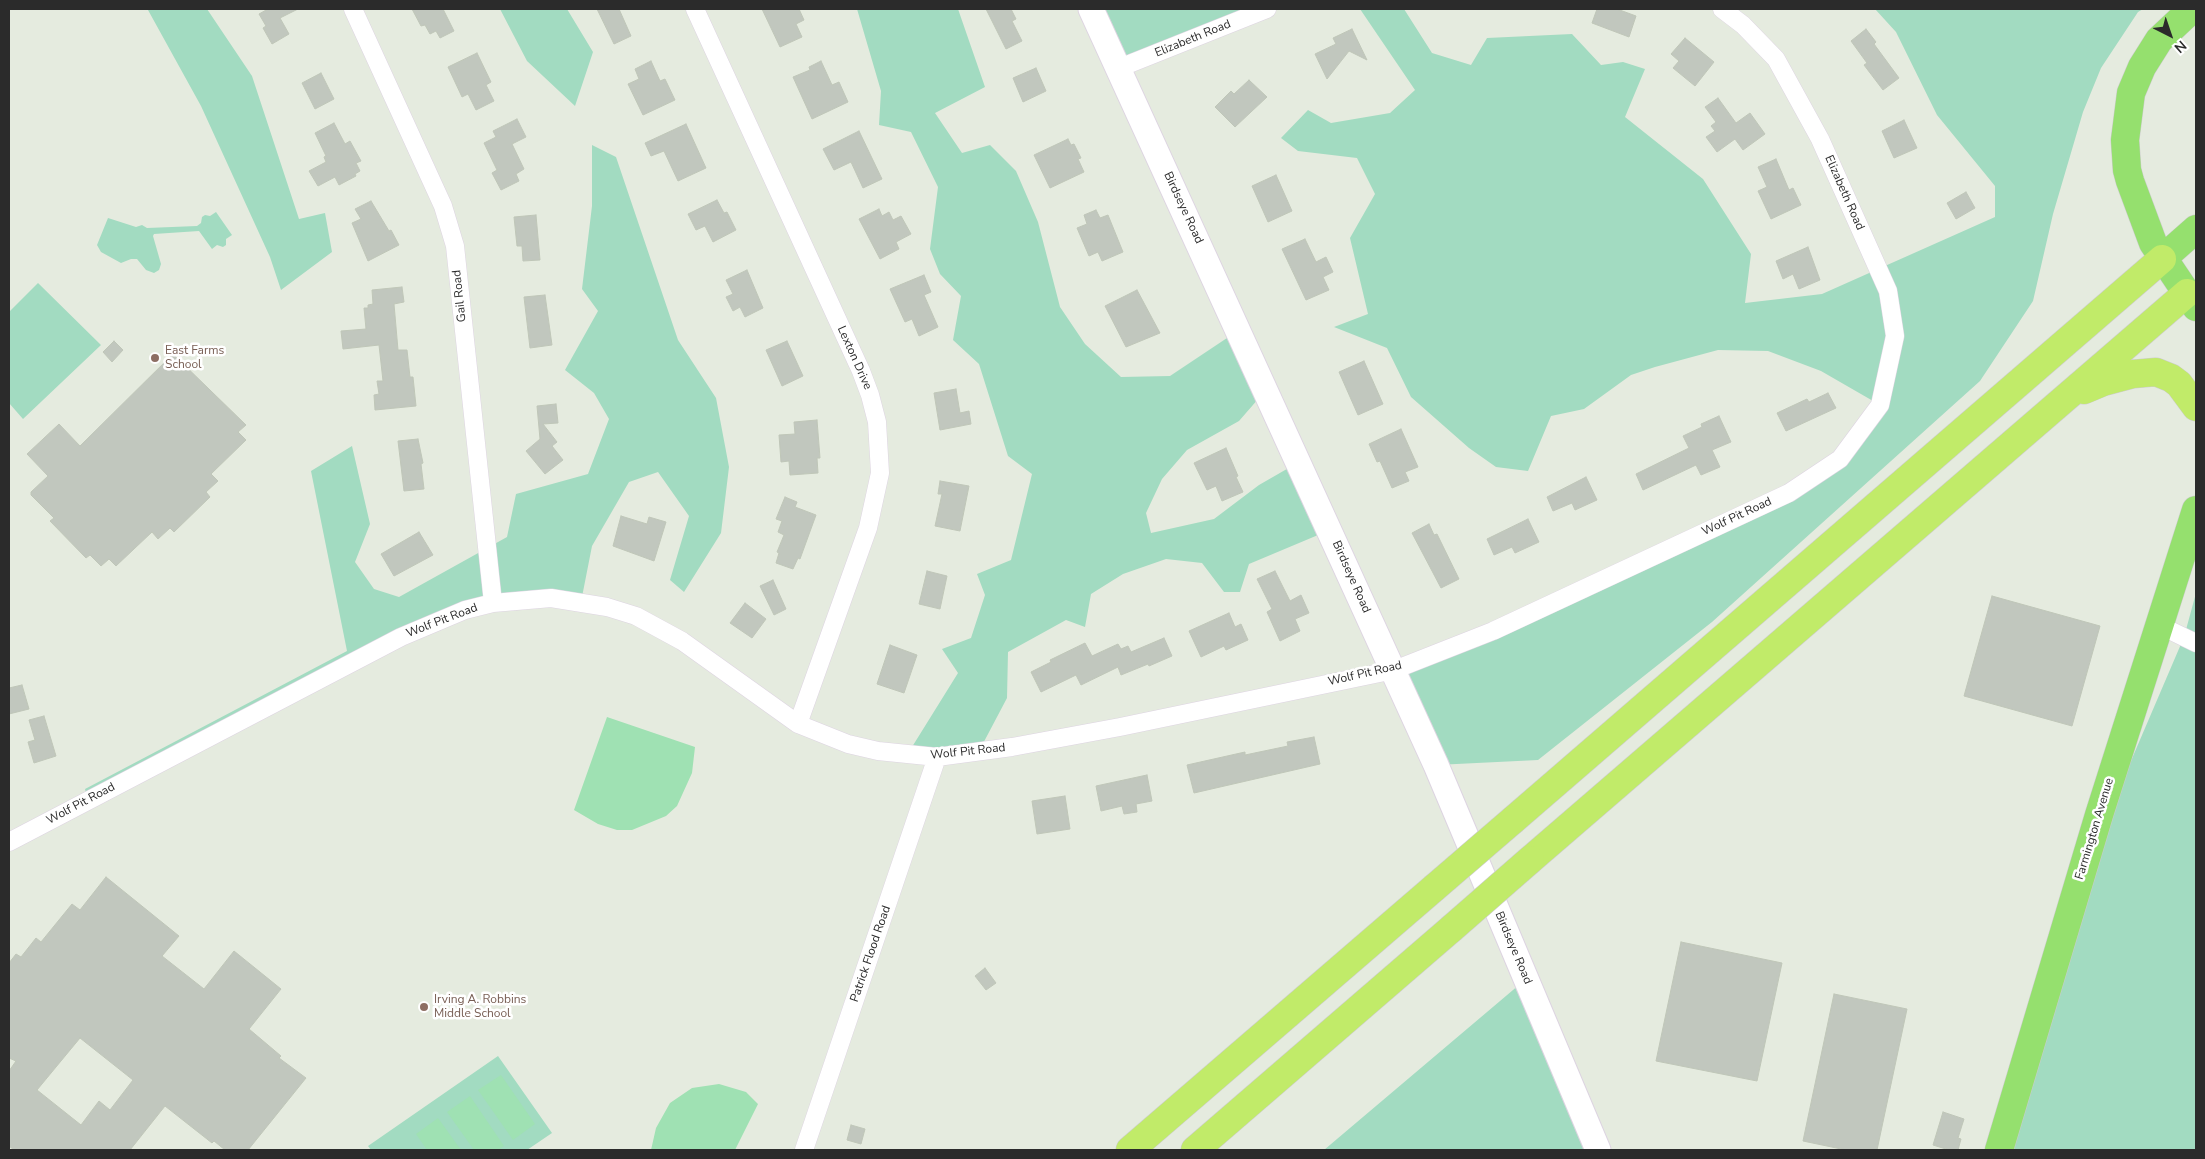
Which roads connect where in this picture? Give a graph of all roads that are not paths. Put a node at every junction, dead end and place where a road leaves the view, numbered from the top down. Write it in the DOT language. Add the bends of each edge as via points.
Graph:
graph roads {
  1 [pos="353,9"];
  2 [pos="695,9"];
  3 [pos="1091,9"];
  4 [pos="1267,9"];
  5 [pos="1722,9"];
  6 [pos="2192,9"];
  7 [pos="1119,68"];
  8 [pos="2196,230"];
  9 [pos="2162,259"];
  10 [pos="2193,295"];
  11 [pos="1880,405"];
  12 [pos="2056,405"];
  13 [pos="2196,407"];
  14 [pos="2196,510"];
  15 [pos="493,603"];
  16 [pos="2159,624"];
  17 [pos="2196,643"];
  18 [pos="1394,670"];
  19 [pos="798,724"];
  20 [pos="937,757"];
  21 [pos="9,842"];
  22 [pos="804,1150"];
  23 [pos="1130,1150"];
  24 [pos="1195,1150"];
  25 [pos="1598,1150"];
  26 [pos="1999,1150"];
  1 -- 15 [label="street, Gail Road" via="443,206 455,246"];
  2 -- 19 [label="street, Lexton Drive" via="861,371 877,422 880,473 868,528"];
  3 -- 7 [label="main road, Birdseye Road"];
  4 -- 7 [label="street, Elizabeth Road"];
  5 -- 11 [label="street, Elizabeth Road" via="1776,59 1820,139 1888,291 1895,336"];
  6 -- 9 [label="main road" via="2160,40 2142,67 2132,93 2126,125 2125,155 2130,181"];
  7 -- 18 [label="main road, Birdseye Road"];
  8 -- 9 [label="main road"];
  9 -- 10 [label="main road"];
  9 -- 23 [label="highway, bridge"];
  10 -- 12 [label="highway"];
  11 -- 18 [label="street, Wolf Pit Road" via="1840,459 1789,493 1493,631"];
  12 -- 13 [label="highway" via="2103,382 2146,372 2171,378"];
  12 -- 24 [label="highway, bridge"];
  14 -- 16 [label="main road, Farmington Avenue"];
  15 -- 19 [label="street, Wolf Pit Road" via="551,598 607,607 636,616 682,641"];
  15 -- 21 [label="street, Wolf Pit Road" via="465,610 401,637"];
  16 -- 17 [label="street"];
  16 -- 26 [label="main road, Farmington Avenue"];
  18 -- 20 [label="street, Wolf Pit Road" via="1120,727"];
  18 -- 25 [label="main road, Birdseye Road"];
  19 -- 20 [label="street, Wolf Pit Road" via="848,744"];
  20 -- 22 [label="street, Patrick Flood Road"];
}
